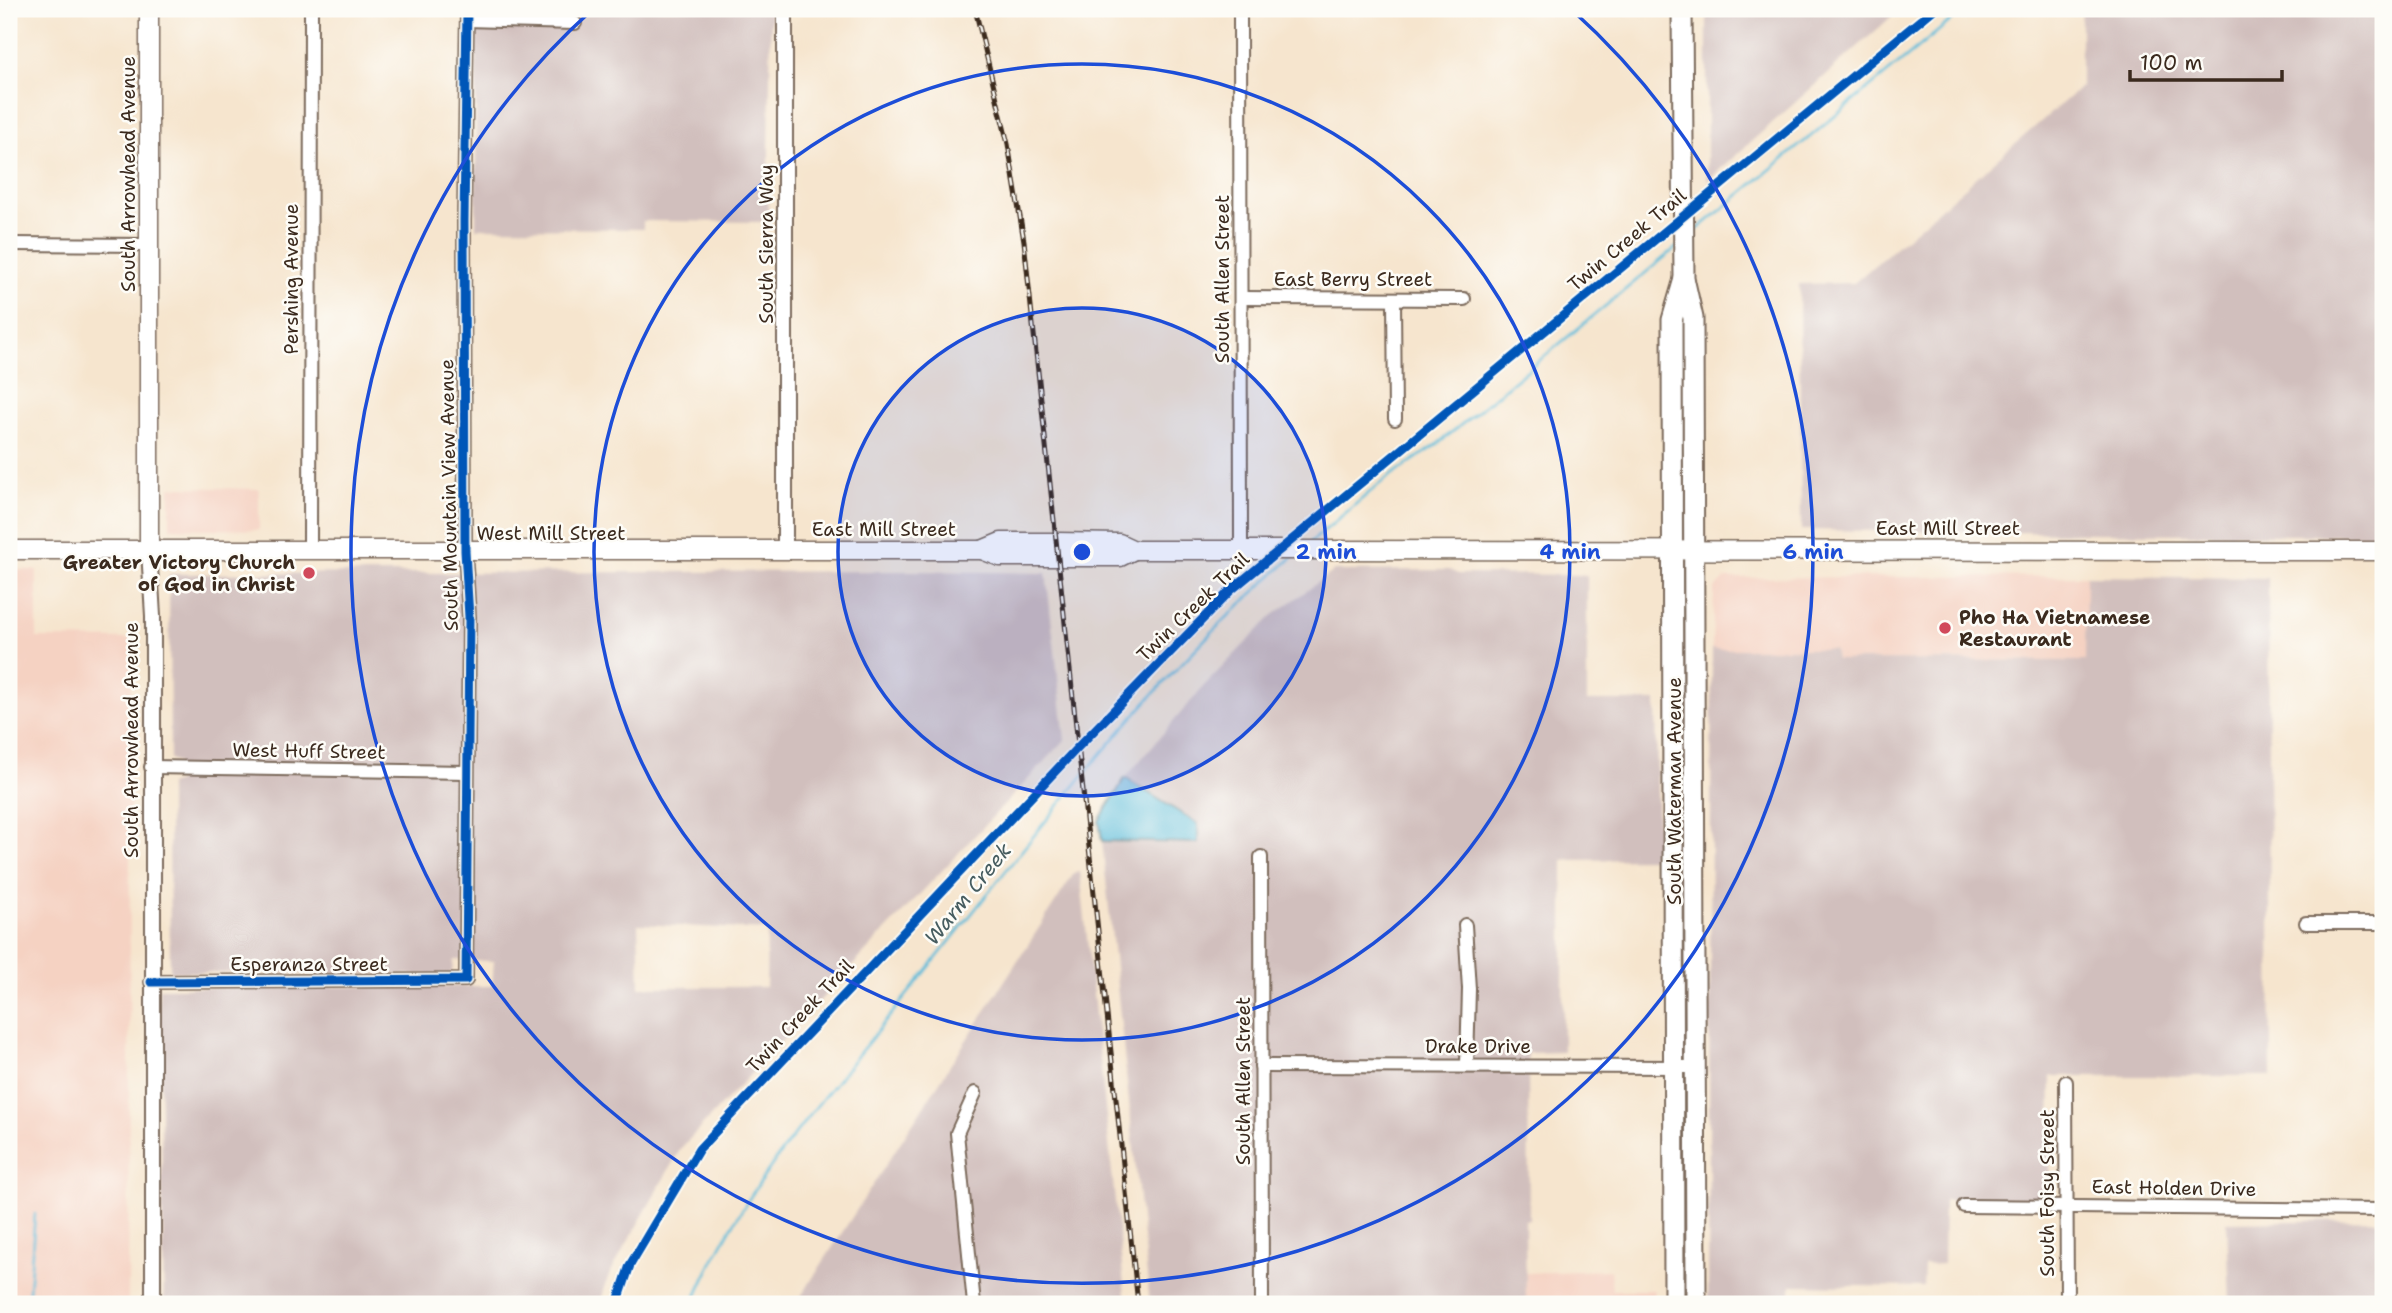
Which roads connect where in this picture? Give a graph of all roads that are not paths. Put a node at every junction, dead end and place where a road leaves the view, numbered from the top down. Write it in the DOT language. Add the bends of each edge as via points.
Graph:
graph roads {
  1 [pos="149,9"];
  2 [pos="311,9"];
  3 [pos="785,9"];
  4 [pos="1240,9"];
  5 [pos="1682,9"];
  6 [pos="467,15"];
  7 [pos="575,23"];
  8 [pos="9,244"];
  9 [pos="148,245"];
  10 [pos="1684,278"];
  11 [pos="1241,299"];
  12 [pos="1394,299"];
  13 [pos="1464,299"];
  14 [pos="1672,320"];
  15 [pos="1395,419"];
  16 [pos="1694,437"];
  17 [pos="1241,549"];
  18 [pos="1685,549"];
  19 [pos="9,550"];
  20 [pos="149,550"];
  21 [pos="310,550"];
  22 [pos="785,550"];
  23 [pos="466,551"];
  24 [pos="2383,551"];
  25 [pos="151,767"];
  26 [pos="467,772"];
  27 [pos="1261,857"];
  28 [pos="2306,923"];
  29 [pos="2383,923"];
  30 [pos="1465,925"];
  31 [pos="466,980"];
  32 [pos="151,982"];
  33 [pos="1467,1065"];
  34 [pos="1261,1066"];
  35 [pos="1673,1067"];
  36 [pos="1695,1067"];
  37 [pos="2066,1082"];
  38 [pos="975,1093"];
  39 [pos="1964,1206"];
  40 [pos="2067,1206"];
  41 [pos="2383,1210"];
  42 [pos="1677,1303"];
  43 [pos="153,1304"];
  44 [pos="974,1304"];
  45 [pos="1262,1304"];
  46 [pos="1696,1304"];
  47 [pos="2067,1304"];
  1 -- 9 [label="main road, South Arrowhead Avenue"];
  2 -- 21 [label="street, Pershing Avenue"];
  3 -- 22 [label="street, South Sierra Way"];
  4 -- 11 [label="street, South Allen Street"];
  5 -- 10 [label="main road, South Waterman Avenue"];
  6 -- 7 [label="street"];
  6 -- 23 [label="street, South Mountain View Avenue"];
  8 -- 9 [label="street"];
  9 -- 20 [label="main road, South Arrowhead Avenue"];
  10 -- 14 [label="main road, South Waterman Avenue"];
  10 -- 16 [label="main road, South Waterman Avenue" via="1693,318"];
  11 -- 12 [label="street, East Berry Street"];
  11 -- 17 [label="street, South Allen Street"];
  12 -- 13 [label="street, East Berry Street"];
  12 -- 15 [label="street"];
  14 -- 16 [label="main road" via="1682,325 1682,419"];
  14 -- 18 [label="main road, South Waterman Avenue"];
  16 -- 18 [label="main road, South Waterman Avenue"];
  17 -- 18 [label="main road, East Mill Street"];
  17 -- 22 [label="main road, East Mill Street" via="1134,550 1119,542 1056,541 1001,542 982,551"];
  18 -- 24 [label="main road, East Mill Street"];
  18 -- 35 [label="main road, South Waterman Avenue"];
  18 -- 36 [label="main road, South Waterman Avenue"];
  19 -- 20 [label="main road, West Mill Street"];
  20 -- 21 [label="main road, West Mill Street"];
  20 -- 25 [label="street, South Arrowhead Avenue"];
  21 -- 23 [label="main road, West Mill Street"];
  22 -- 23 [label="main road, West Mill Street"];
  23 -- 26 [label="street, South Mountain View Avenue"];
  25 -- 26 [label="street, West Huff Street"];
  25 -- 32 [label="street, South Arrowhead Avenue"];
  26 -- 31 [label="street, South Mountain View Avenue"];
  27 -- 34 [label="street, South Allen Street"];
  28 -- 29 [label="street"];
  30 -- 33 [label="street"];
  31 -- 32 [label="street, Esperanza Street"];
  32 -- 43 [label="street, South Arrowhead Avenue"];
  33 -- 34 [label="street, Drake Drive"];
  33 -- 35 [label="street, Drake Drive"];
  34 -- 45 [label="street, South Allen Street"];
  35 -- 36 [label="street, Drake Drive"];
  35 -- 42 [label="main road, South Waterman Avenue"];
  36 -- 46 [label="main road, South Waterman Avenue"];
  37 -- 40 [label="street, South Foisy Street"];
  38 -- 44 [label="street" via="957,1133"];
  39 -- 40 [label="street, East Holden Drive"];
  40 -- 41 [label="street, East Holden Drive"];
  40 -- 47 [label="street, South Foisy Street"];
}
